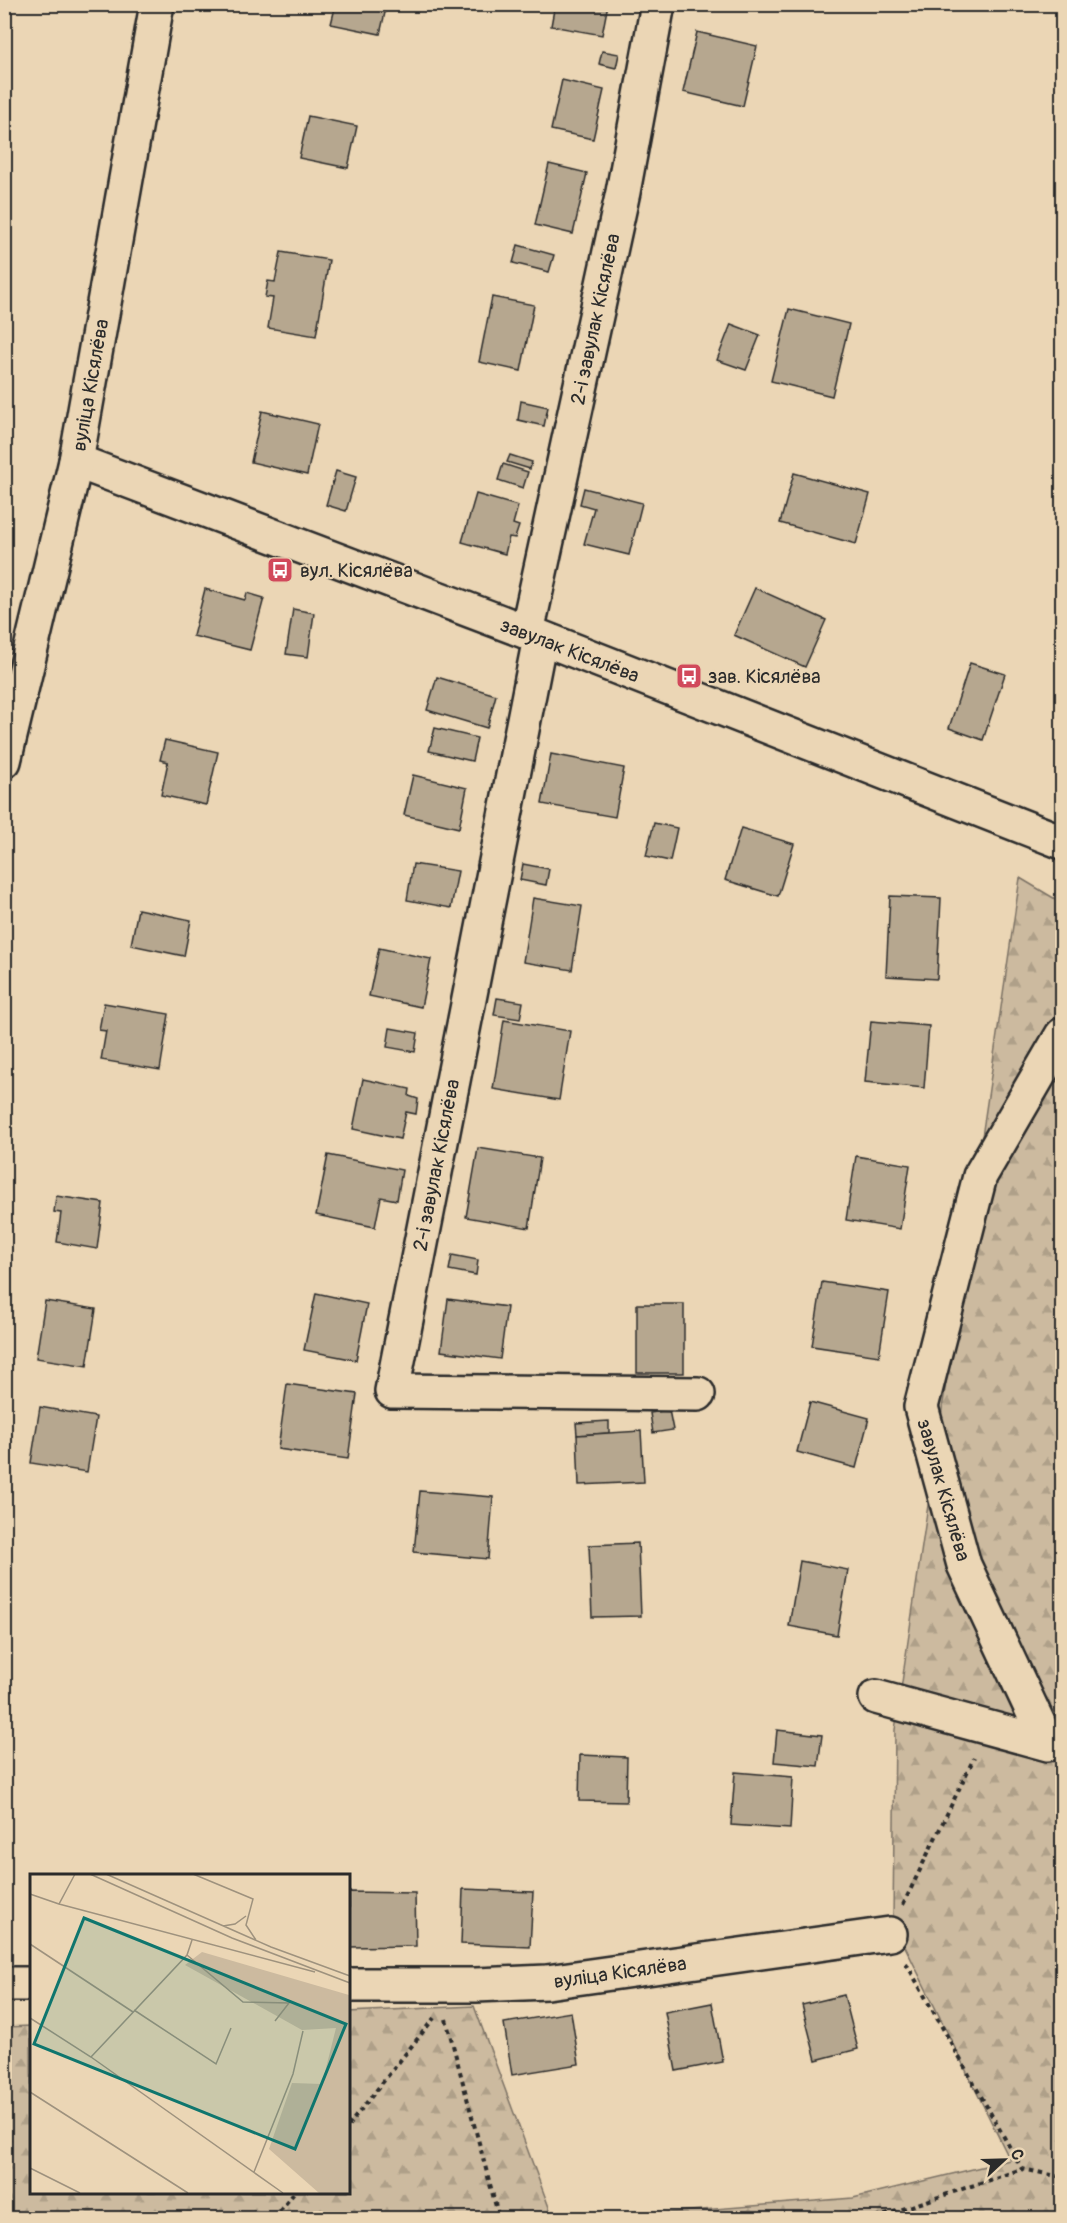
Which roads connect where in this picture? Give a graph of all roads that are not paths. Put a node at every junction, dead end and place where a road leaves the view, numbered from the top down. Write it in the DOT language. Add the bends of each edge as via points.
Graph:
graph roads {
  1 [pos="157,4"];
  2 [pos="658,4"];
  3 [pos="76,461"];
  4 [pos="533,635"];
  5 [pos="4,761"];
  6 [pos="1062,842"];
  7 [pos="1062,1035"];
  8 [pos="698,1394"];
  9 [pos="876,1697"];
  10 [pos="890,1934"];
  11 [pos="4,1983"];
  12 [pos="30,1984"];
  13 [pos="350,1985"];
  1 -- 3 [label="street, вуліца Кісялёва"];
  2 -- 4 [label="street, 2-і завулак Кісялёва"];
  3 -- 4 [label="street, завулак Кісялёва"];
  3 -- 5 [label="street, вуліца Кісялёва"];
  4 -- 6 [label="street, завулак Кісялёва"];
  4 -- 8 [label="street, 2-і завулак Кісялёва" via="392,1391"];
  7 -- 9 [label="street, завулак Кісялёва" via="980,1176 921,1407 964,1565 1048,1744"];
  10 -- 13 [label="street, вуліца Кісялёва" via="451,1996"];
  11 -- 12 [label="street"];
}
